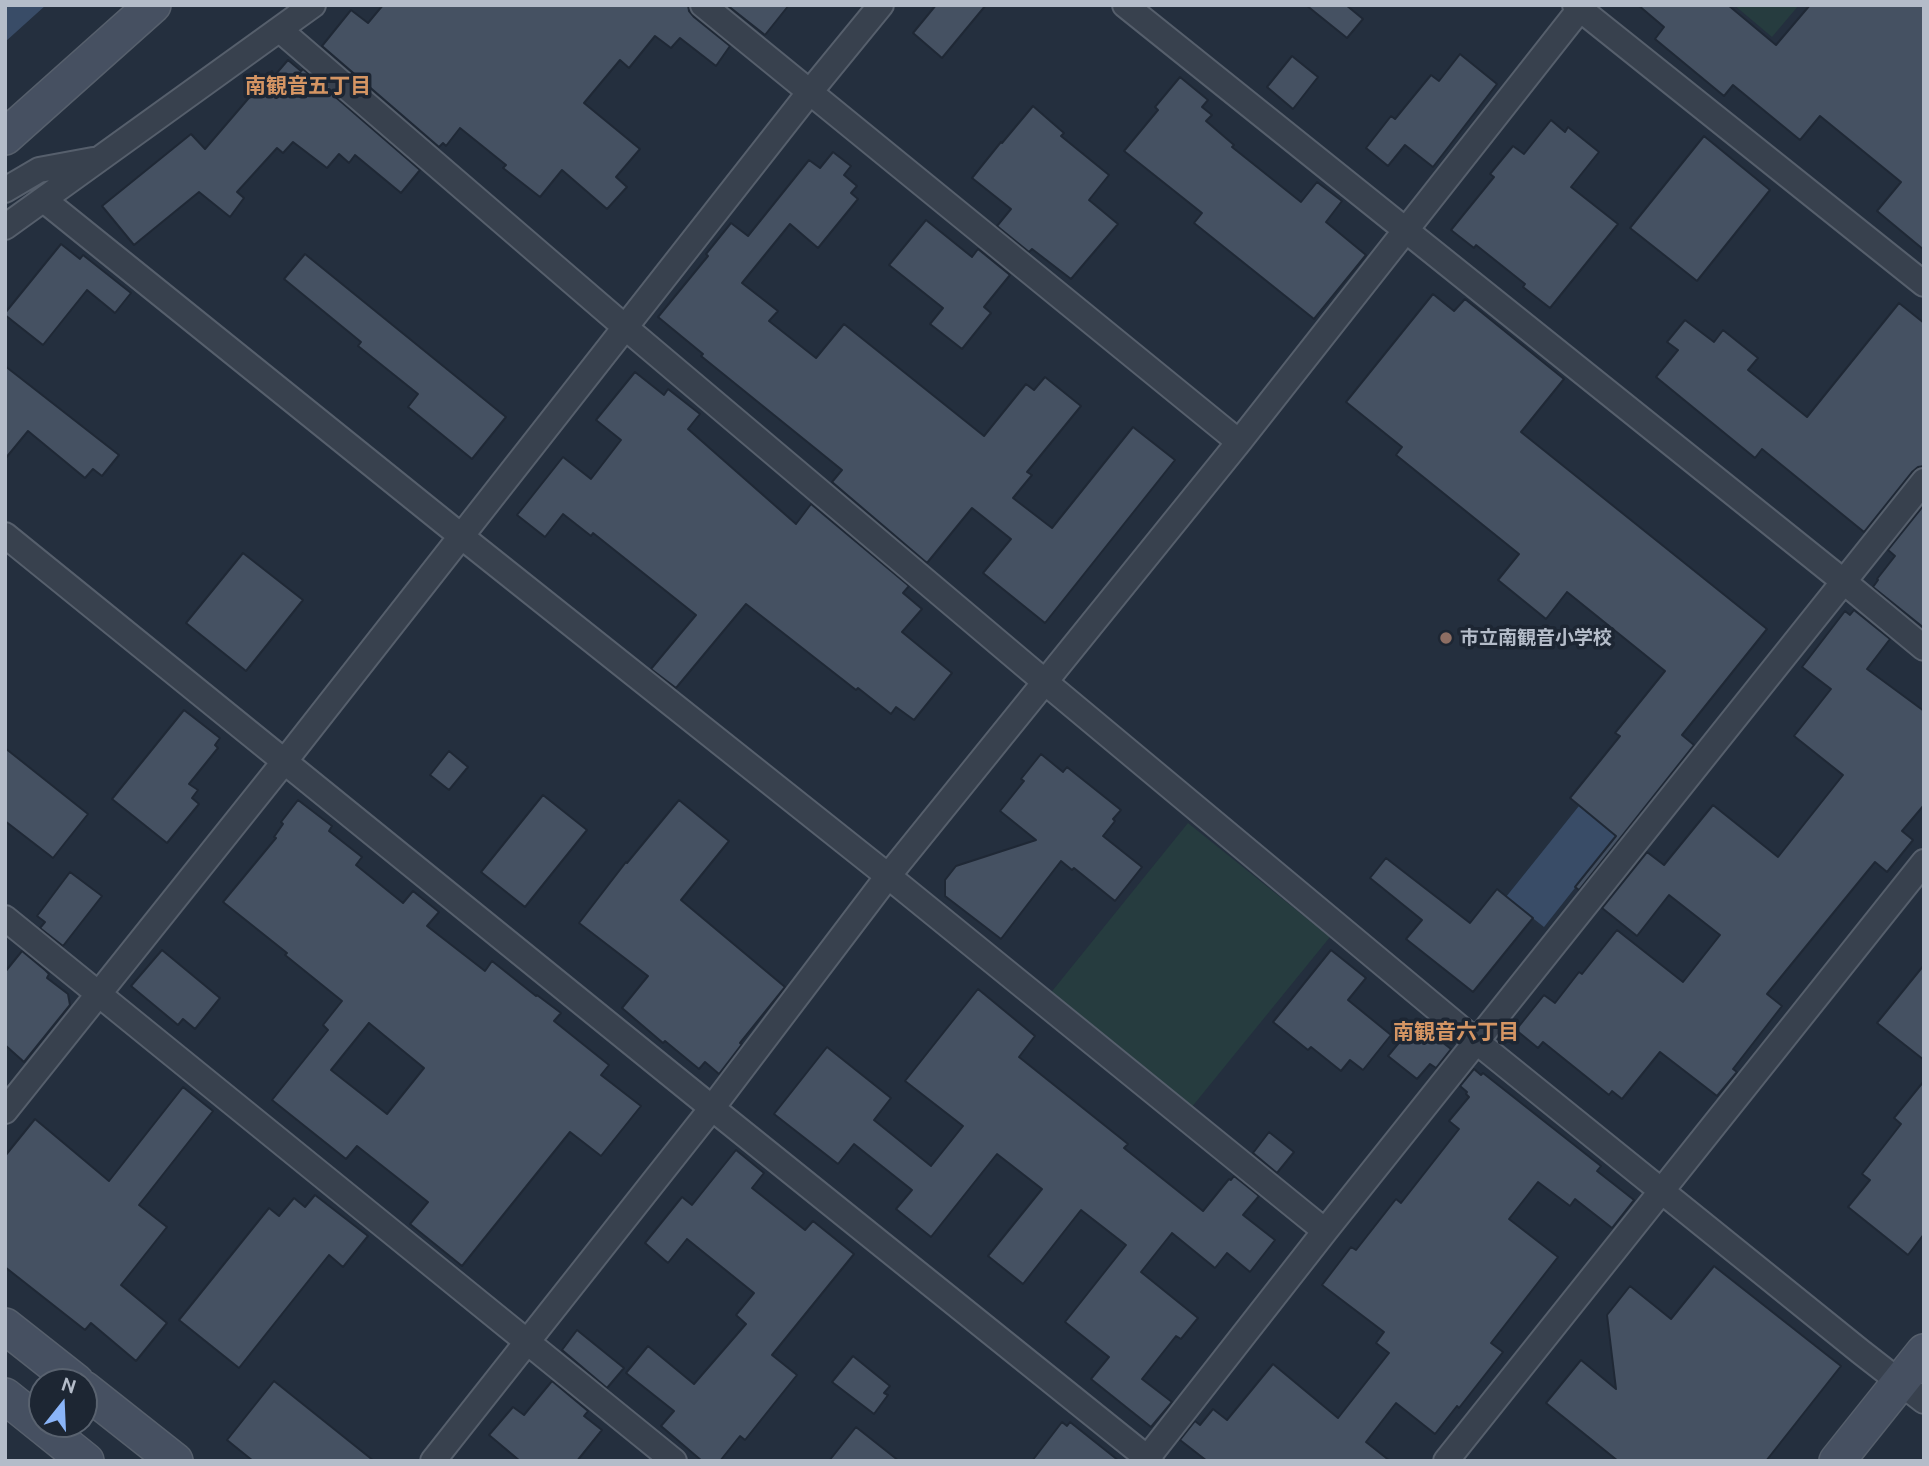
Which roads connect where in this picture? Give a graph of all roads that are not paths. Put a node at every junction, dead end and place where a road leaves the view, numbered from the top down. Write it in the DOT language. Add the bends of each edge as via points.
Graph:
graph roads {
  1 [pos="153,5"];
  2 [pos="313,5"];
  3 [pos="703,5"];
  4 [pos="881,5"];
  5 [pos="1125,5"];
  6 [pos="1579,7"];
  7 [pos="280,30"];
  8 [pos="809,93"];
  9 [pos="5,137"];
  10 [pos="100,159"];
  11 [pos="5,190"];
  12 [pos="44,200"];
  13 [pos="5,227"];
  14 [pos="1407,230"];
  15 [pos="1924,284"];
  16 [pos="626,328"];
  17 [pos="1238,442"];
  18 [pos="1924,481"];
  19 [pos="5,535"];
  20 [pos="461,536"];
  21 [pos="1843,581"];
  22 [pos="1924,648"];
  23 [pos="1045,682"];
  24 [pos="284,762"];
  25 [pos="1924,862"];
  26 [pos="888,876"];
  27 [pos="5,918"];
  28 [pos="100,994"];
  29 [pos="1478,1042"];
  30 [pos="712,1108"];
  31 [pos="5,1111"];
  32 [pos="1662,1190"];
  33 [pos="1325,1231"];
  34 [pos="5,1326"];
  35 [pos="527,1342"];
  36 [pos="1924,1352"];
  37 [pos="58,1368"];
  38 [pos="1911,1391"];
  39 [pos="5,1396"];
  40 [pos="98,1400"];
  41 [pos="1148,1460"];
  42 [pos="86,1461"];
  43 [pos="175,1461"];
  44 [pos="433,1461"];
  45 [pos="674,1461"];
  46 [pos="1446,1461"];
  47 [pos="1837,1461"];
  1 -- 9 [label="street"];
  2 -- 7 [label="street"];
  3 -- 8 [label="street"];
  4 -- 8 [label="street"];
  5 -- 14 [label="street"];
  6 -- 14 [label="street"];
  6 -- 15 [label="street"];
  7 -- 10 [label="street"];
  7 -- 16 [label="street"];
  8 -- 16 [label="street"];
  8 -- 17 [label="street"];
  10 -- 11 [label="street" via="39,170"];
  10 -- 12 [label="street"];
  12 -- 13 [label="street"];
  12 -- 20 [label="street"];
  14 -- 17 [label="street"];
  14 -- 21 [label="street"];
  16 -- 20 [label="street"];
  16 -- 23 [label="street"];
  17 -- 23 [label="street"];
  18 -- 21 [label="street"];
  19 -- 24 [label="street"];
  20 -- 24 [label="street"];
  20 -- 26 [label="street"];
  21 -- 22 [label="street"];
  21 -- 29 [label="street"];
  23 -- 26 [label="street"];
  23 -- 29 [label="street"];
  24 -- 28 [label="street"];
  24 -- 30 [label="street"];
  25 -- 32 [label="street"];
  26 -- 30 [label="street"];
  26 -- 33 [label="street"];
  27 -- 28 [label="street"];
  28 -- 31 [label="street"];
  28 -- 35 [label="street"];
  29 -- 32 [label="street"];
  29 -- 33 [label="street"];
  30 -- 35 [label="street"];
  30 -- 41 [label="street"];
  32 -- 38 [label="street"];
  32 -- 46 [label="street"];
  33 -- 41 [label="street"];
  34 -- 37 [label="street"];
  35 -- 44 [label="street"];
  35 -- 45 [label="street"];
  36 -- 38 [label="street"];
  38 -- 47 [label="street"];
  39 -- 42 [label="street"];
  40 -- 43 [label="street"];
}
